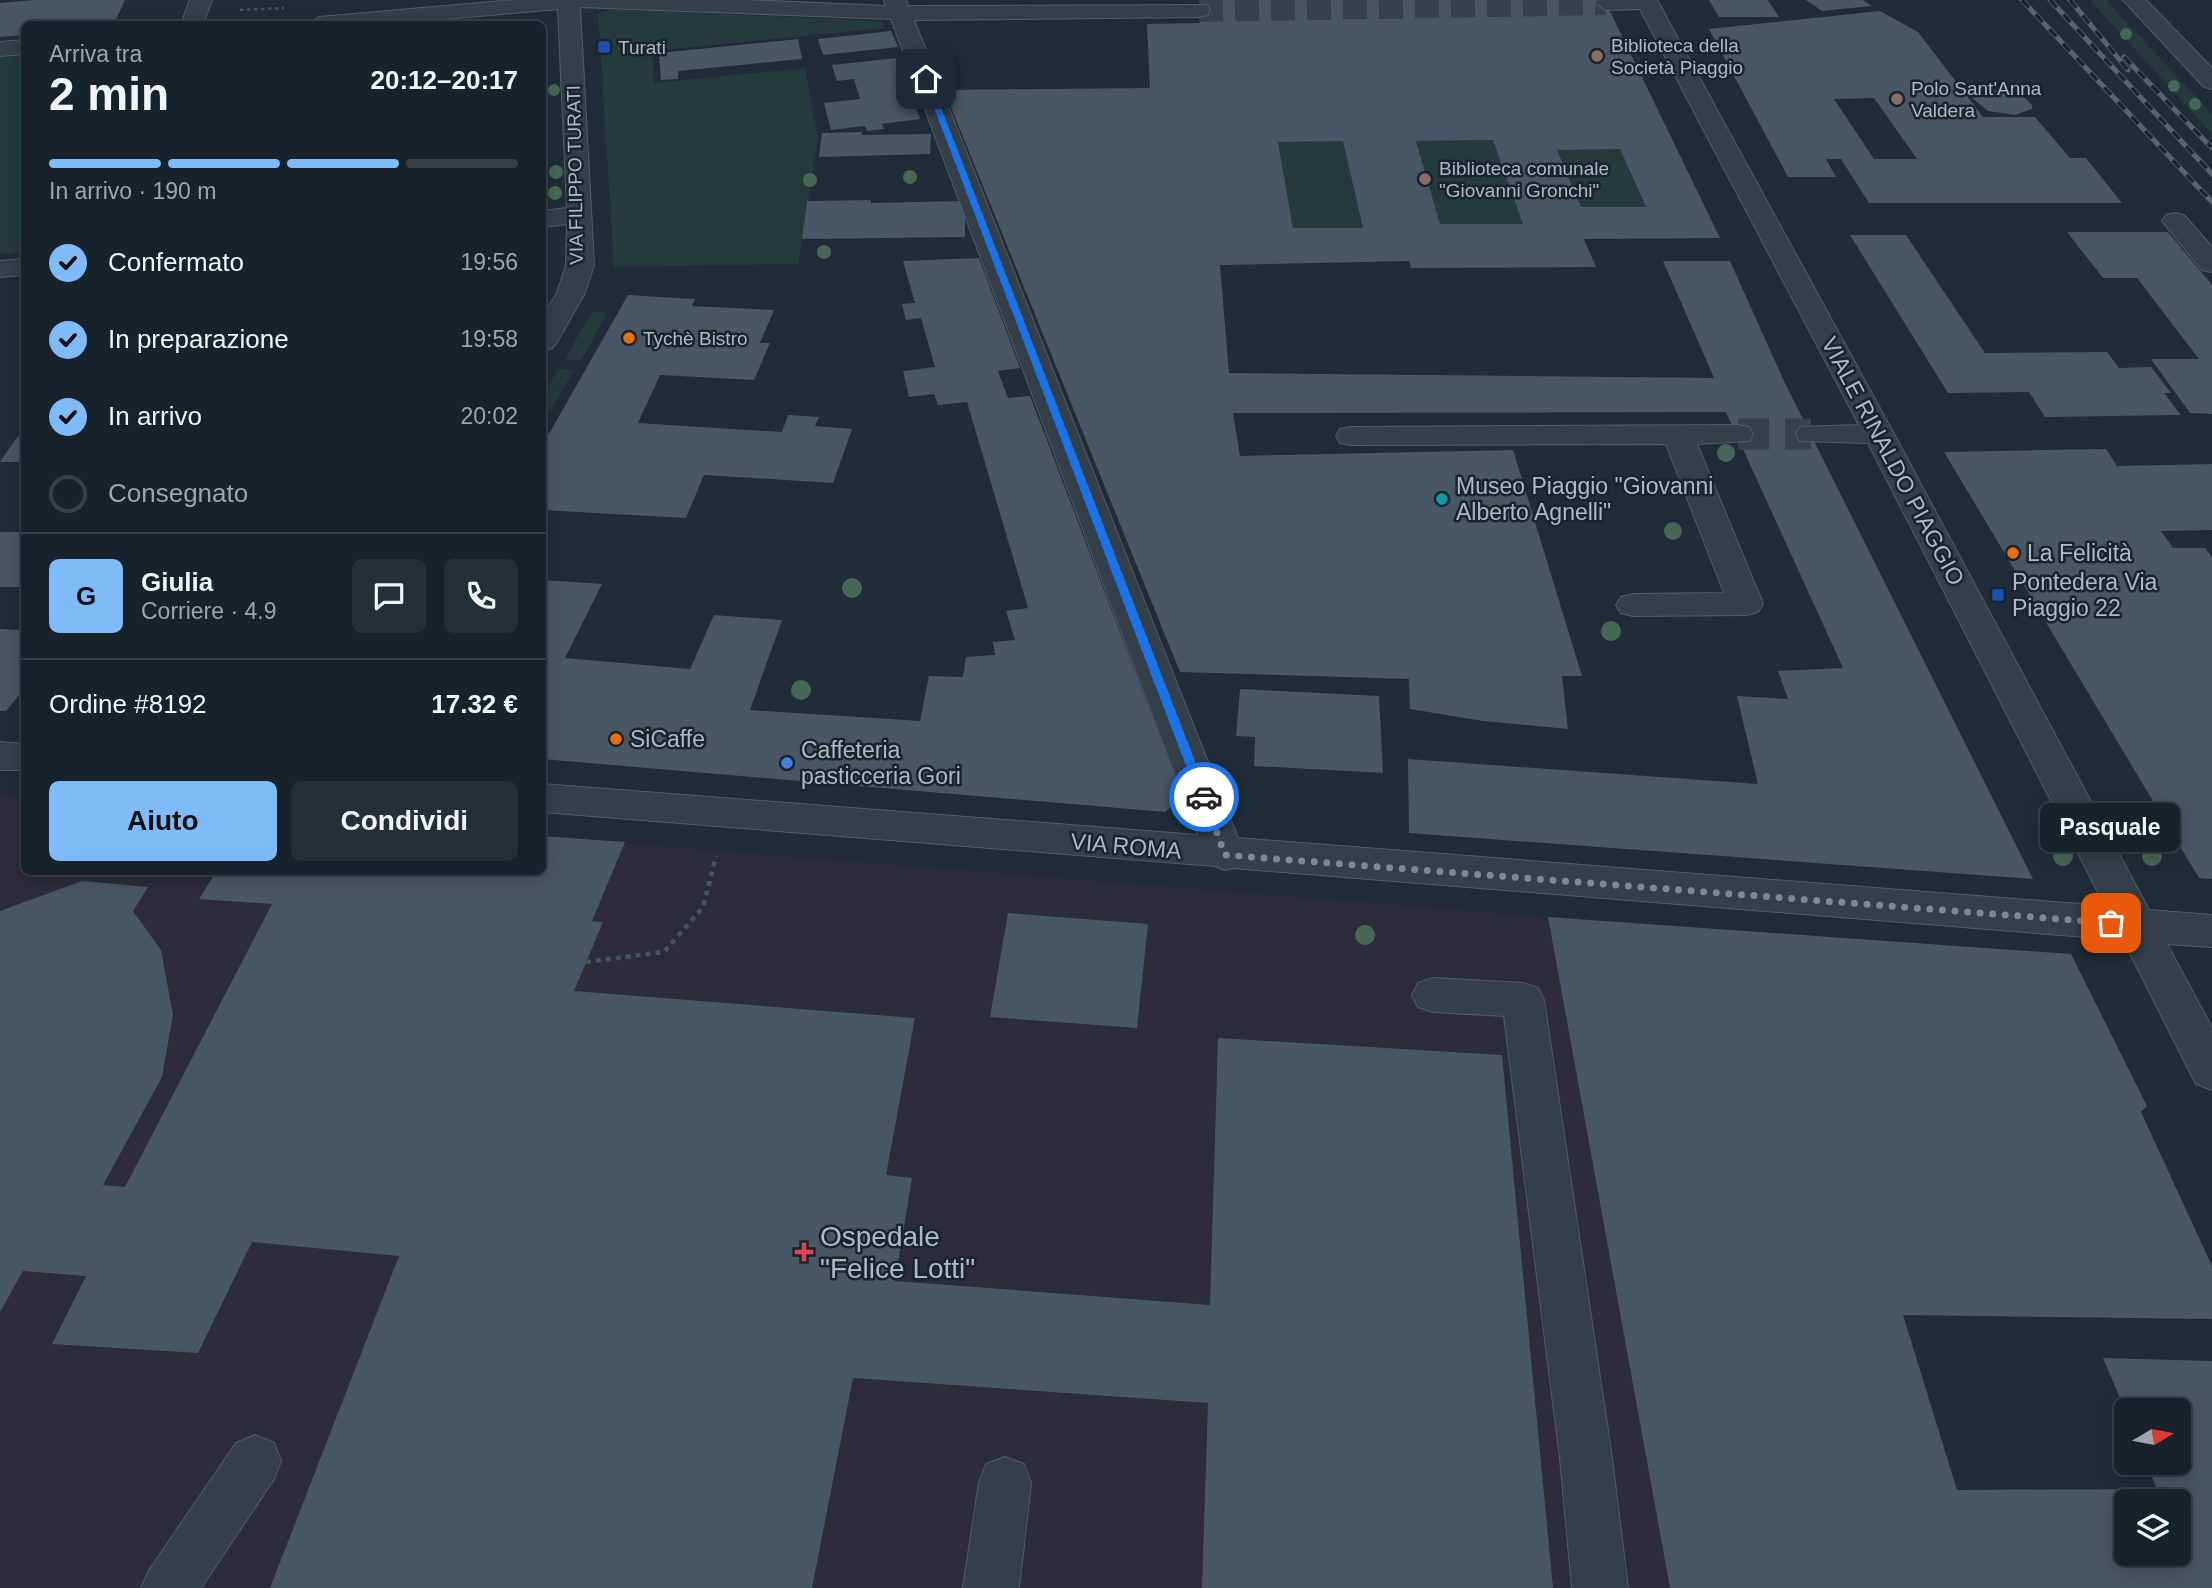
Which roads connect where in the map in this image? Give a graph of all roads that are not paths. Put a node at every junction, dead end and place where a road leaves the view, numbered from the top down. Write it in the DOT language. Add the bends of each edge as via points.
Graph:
graph roads {
  1 [pos="201,0"];
  2 [pos="2134,0"];
  3 [pos="1646,1"];
  4 [pos="569,2"];
  5 [pos="1606,3"];
  6 [pos="898,7"];
  7 [pos="1199,10"];
  8 [pos="513,11"];
  9 [pos="193,21"];
  10 [pos="364,21"];
  11 [pos="21,47"];
  12 [pos="0,49"];
  13 [pos="2212,82"];
  14 [pos="580,215"];
  15 [pos="546,219"];
  16 [pos="2175,221"];
  17 [pos="2212,264"];
  18 [pos="21,267"];
  19 [pos="0,269"];
  20 [pos="550,315"];
  21 [pos="1738,434"];
  22 [pos="1811,434"];
  23 [pos="1879,434"];
  24 [pos="1678,435"];
  25 [pos="1351,436"];
  26 [pos="1633,604"];
  27 [pos="0,756"];
  28 [pos="21,758"];
  29 [pos="546,797"];
  30 [pos="1225,855"];
  31 [pos="2136,925"];
  32 [pos="2212,931"];
  33 [pos="1433,995"];
  34 [pos="2212,1071"];
  35 [pos="255,1461"];
  36 [pos="1005,1483"];
  37 [pos="169,1588"];
  38 [pos="992,1588"];
  39 [pos="1600,1588"];
  1 -- 9 [label="street"];
  2 -- 13 [label="street"];
  3 -- 5 [label="street"];
  3 -- 23 [label="street, VIALE RINALDO PIAGGIO"];
  4 -- 6 [label="street"];
  4 -- 8 [label="street"];
  4 -- 14 [label="street, VIA FILIPPO TURATI"];
  6 -- 7 [label="street"];
  6 -- 30 [label="street"];
  8 -- 10 [label="street"];
  11 -- 12 [label="street"];
  14 -- 15 [label="street"];
  14 -- 20 [label="street, VIA FILIPPO TURATI" via="577,278"];
  16 -- 17 [label="street"];
  18 -- 19 [label="street"];
  21 -- 24 [label="street"];
  22 -- 23 [label="street"];
  23 -- 31 [label="street, VIALE RINALDO PIAGGIO"];
  24 -- 25 [label="street"];
  24 -- 26 [label="street" via="1746,604"];
  27 -- 28 [label="street"];
  29 -- 30 [label="street, VIA ROMA"];
  30 -- 31 [label="street, VIA ROMA"];
  31 -- 32 [label="street, VIA ROMA"];
  31 -- 34 [label="street, VIALE RINALDO PIAGGIO"];
  33 -- 39 [label="street" via="1523,1000"];
  35 -- 37 [label="street"];
  36 -- 38 [label="street"];
}
